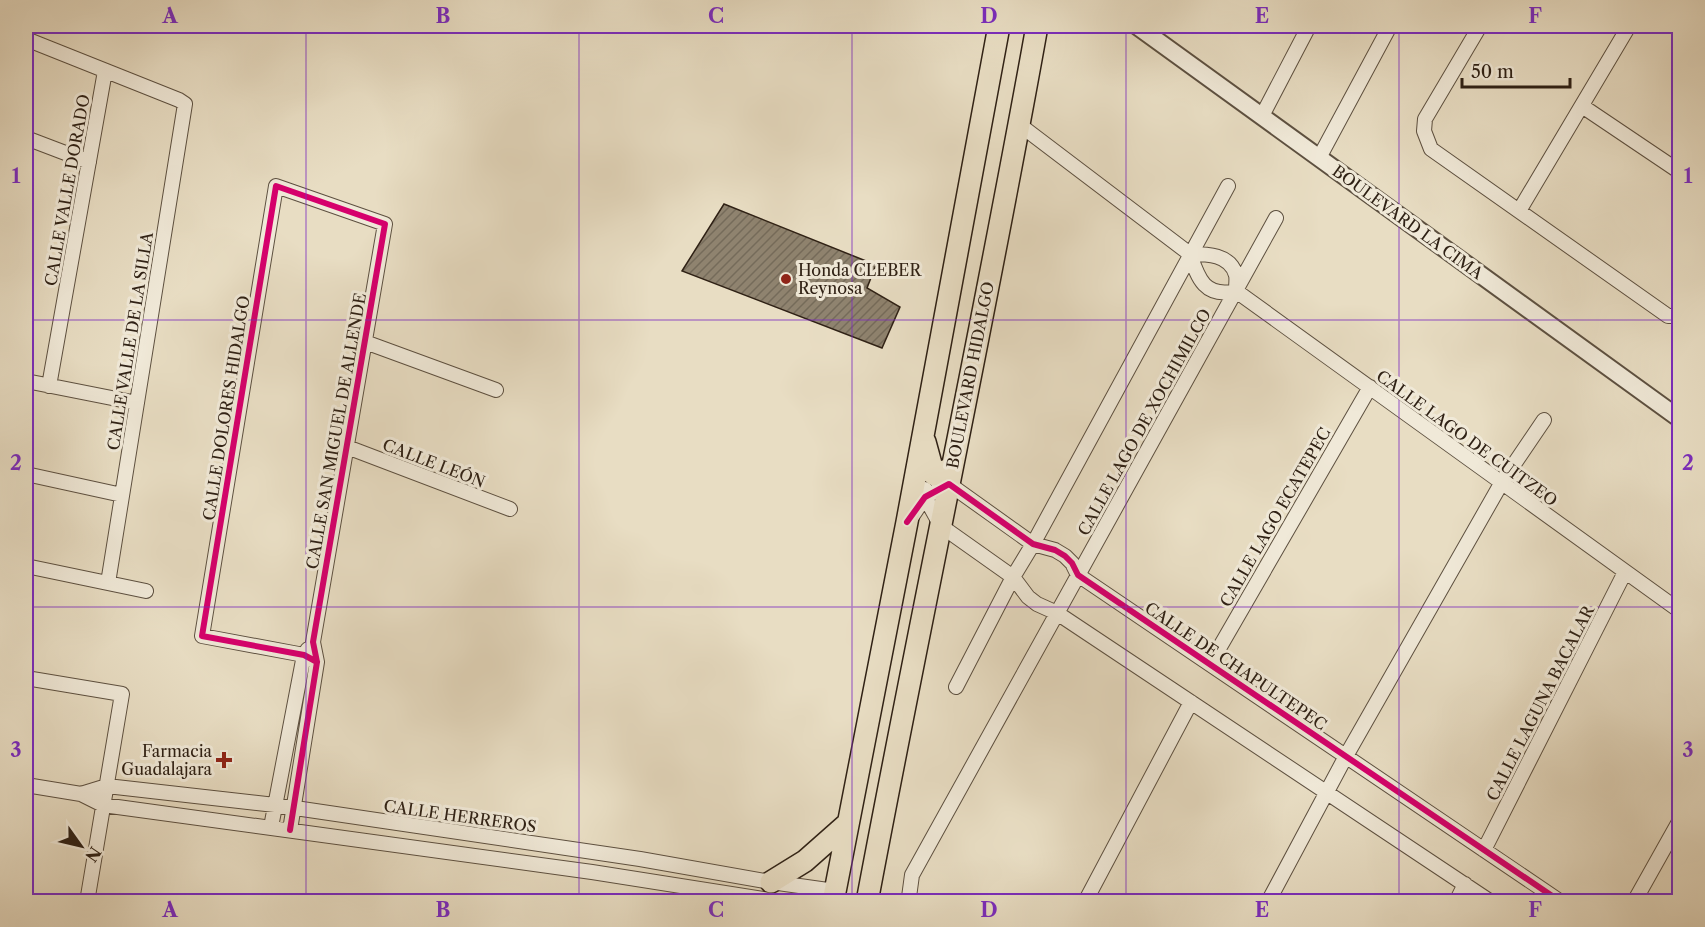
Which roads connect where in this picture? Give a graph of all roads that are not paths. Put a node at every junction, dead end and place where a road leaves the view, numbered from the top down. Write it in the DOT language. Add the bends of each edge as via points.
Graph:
graph roads {
  1 [pos="999,26"];
  2 [pos="1037,26"];
  3 [pos="1137,26"];
  4 [pos="1309,26"];
  5 [pos="1390,26"];
  6 [pos="1480,26"];
  7 [pos="1629,26"];
  8 [pos="26,39"];
  9 [pos="105,71"];
  10 [pos="1582,105"];
  11 [pos="1262,116"];
  12 [pos="1020,125"];
  13 [pos="26,138"];
  14 [pos="1319,158"];
  15 [pos="89,162"];
  16 [pos="1680,172"];
  17 [pos="276,186"];
  18 [pos="1228,186"];
  19 [pos="1519,211"];
  20 [pos="1276,218"];
  21 [pos="1190,254"];
  22 [pos="1236,291"];
  23 [pos="1680,316"];
  24 [pos="365,342"];
  25 [pos="26,381"];
  26 [pos="49,386"];
  27 [pos="1370,387"];
  28 [pos="496,390"];
  29 [pos="137,403"];
  30 [pos="1680,419"];
  31 [pos="1544,420"];
  32 [pos="923,436"];
  33 [pos="347,447"];
  34 [pos="26,474"];
  35 [pos="950,476"];
  36 [pos="1502,482"];
  37 [pos="122,495"];
  38 [pos="925,497"];
  39 [pos="510,509"];
  40 [pos="907,522"];
  41 [pos="942,526"];
  42 [pos="1033,544"];
  43 [pos="26,566"];
  44 [pos="1626,572"];
  45 [pos="1078,575"];
  46 [pos="1012,577"];
  47 [pos="108,583"];
  48 [pos="146,591"];
  49 [pos="1680,611"];
  50 [pos="1058,613"];
  51 [pos="313,642"];
  52 [pos="304,655"];
  53 [pos="317,662"];
  54 [pos="1210,664"];
  55 [pos="26,678"];
  56 [pos="956,687"];
  57 [pos="1191,702"];
  58 [pos="288,738"];
  59 [pos="304,741"];
  60 [pos="1346,756"];
  61 [pos="26,785"];
  62 [pos="107,786"];
  63 [pos="1326,793"];
  64 [pos="81,794"];
  65 [pos="103,805"];
  66 [pos="275,805"];
  67 [pos="294,808"];
  68 [pos="378,820"];
  69 [pos="1680,820"];
  70 [pos="848,823"];
  71 [pos="271,827"];
  72 [pos="290,830"];
  73 [pos="374,842"];
  74 [pos="1484,850"];
  75 [pos="771,882"];
  76 [pos="1465,884"];
  77 [pos="834,896"];
  78 [pos="910,899"];
  79 [pos="87,902"];
  80 [pos="782,902"];
  81 [pos="867,902"];
  82 [pos="1085,902"];
  83 [pos="1268,902"];
  84 [pos="1456,902"];
  85 [pos="1491,902"];
  86 [pos="1561,902"];
  87 [pos="1634,902"];
  1 -- 32 [label="main road, BOULEVARD HIDALGO"];
  2 -- 12 [label="main road, BOULEVARD HIDALGO"];
  3 -- 11 [label="street, BOULEVARD LA CIMA"];
  4 -- 11 [label="street"];
  5 -- 14 [label="street"];
  6 -- 19 [label="street" via="1425,119 1424,131 1431,149"];
  7 -- 10 [label="street"];
  8 -- 9 [label="street"];
  9 -- 15 [label="street, CALLE VALLE DORADO"];
  9 -- 29 [label="street, CALLE VALLE DE LA SILLA" via="185,104"];
  10 -- 16 [label="street"];
  10 -- 19 [label="street"];
  11 -- 14 [label="street, BOULEVARD LA CIMA"];
  12 -- 21 [label="street"];
  12 -- 35 [label="main road, BOULEVARD HIDALGO"];
  13 -- 15 [label="street"];
  14 -- 30 [label="street, BOULEVARD LA CIMA"];
  15 -- 26 [label="street, CALLE VALLE DORADO"];
  17 -- 24 [label="street, CALLE SAN MIGUEL DE ALLENDE" via="385,224"];
  17 -- 52 [label="street, CALLE DOLORES HIDALGO" via="202,636"];
  18 -- 21 [label="street"];
  19 -- 23 [label="street" via="1668,316"];
  20 -- 22 [label="street, CALLE LAGO DE XOCHIMILCO"];
  21 -- 22 [label="street" via="1204,285 1214,292"];
  21 -- 22 [label="street" via="1224,259 1236,275"];
  21 -- 42 [label="street"];
  22 -- 27 [label="street, CALLE LAGO DE CUITZEO"];
  22 -- 45 [label="street, CALLE LAGO DE XOCHIMILCO"];
  24 -- 28 [label="street"];
  24 -- 33 [label="street, CALLE SAN MIGUEL DE ALLENDE"];
  25 -- 26 [label="street"];
  26 -- 29 [label="street"];
  27 -- 36 [label="street, CALLE LAGO DE CUITZEO"];
  27 -- 54 [label="street, CALLE LAGO ECATEPEC"];
  29 -- 37 [label="street, CALLE VALLE DE LA SILLA"];
  31 -- 36 [label="street"];
  32 -- 35 [label="main road" via="934,475"];
  32 -- 38 [label="street"];
  32 -- 40 [label="main road, BOULEVARD HIDALGO"];
  33 -- 39 [label="street, CALLE LEÓN"];
  33 -- 51 [label="street, CALLE SAN MIGUEL DE ALLENDE"];
  34 -- 37 [label="street"];
  35 -- 38 [label="street"];
  35 -- 41 [label="main road, BOULEVARD HIDALGO"];
  35 -- 42 [label="street, CALLE DE CHAPULTEPEC"];
  36 -- 44 [label="street, CALLE LAGO DE CUITZEO"];
  36 -- 60 [label="street"];
  37 -- 47 [label="street, CALLE VALLE DE LA SILLA"];
  38 -- 40 [label="street"];
  38 -- 41 [label="street"];
  40 -- 41 [label="main road" via="926,516"];
  40 -- 70 [label="main road, BOULEVARD HIDALGO"];
  41 -- 46 [label="street"];
  41 -- 81 [label="main road, BOULEVARD HIDALGO"];
  42 -- 45 [label="street, CALLE DE CHAPULTEPEC" via="1065,556"];
  42 -- 46 [label="street"];
  43 -- 47 [label="street"];
  44 -- 49 [label="street, CALLE LAGO DE CUITZEO"];
  44 -- 74 [label="street, CALLE LAGUNA BACALAR"];
  45 -- 50 [label="street, CALLE LAGO DE XOCHIMILCO"];
  45 -- 54 [label="street, CALLE DE CHAPULTEPEC"];
  46 -- 50 [label="street" via="1028,597"];
  46 -- 56 [label="street"];
  47 -- 48 [label="street"];
  50 -- 57 [label="street"];
  50 -- 78 [label="street, CALLE LAGO DE XOCHIMILCO" via="912,875"];
  51 -- 52 [label="street"];
  51 -- 53 [label="street"];
  52 -- 53 [label="street"];
  52 -- 58 [label="street"];
  53 -- 59 [label="street"];
  54 -- 60 [label="street, CALLE DE CHAPULTEPEC"];
  55 -- 62 [label="street" via="122,694"];
  57 -- 63 [label="street"];
  57 -- 82 [label="street"];
  58 -- 59 [label="street"];
  58 -- 66 [label="street"];
  59 -- 67 [label="street"];
  60 -- 63 [label="street"];
  60 -- 74 [label="street, CALLE DE CHAPULTEPEC"];
  61 -- 64 [label="street, CALLE HERREROS"];
  62 -- 64 [label="street, CALLE HERREROS"];
  62 -- 65 [label="street"];
  62 -- 66 [label="street, CALLE HERREROS"];
  63 -- 76 [label="street"];
  63 -- 83 [label="street"];
  64 -- 65 [label="street, CALLE HERREROS"];
  65 -- 71 [label="street, CALLE HERREROS"];
  65 -- 79 [label="street"];
  66 -- 67 [label="street, CALLE HERREROS"];
  66 -- 71 [label="street"];
  67 -- 68 [label="street, CALLE HERREROS"];
  67 -- 72 [label="street"];
  68 -- 73 [label="street"];
  68 -- 75 [label="street, CALLE HERREROS"];
  69 -- 87 [label="street"];
  70 -- 75 [label="main road" via="805,861"];
  70 -- 77 [label="main road, BOULEVARD HIDALGO"];
  71 -- 72 [label="street, CALLE HERREROS"];
  72 -- 73 [label="street, CALLE HERREROS"];
  73 -- 80 [label="street, CALLE HERREROS"];
  74 -- 86 [label="street, CALLE DE CHAPULTEPEC"];
  75 -- 77 [label="street, CALLE HERREROS"];
  76 -- 84 [label="street"];
  76 -- 85 [label="street"];
}
